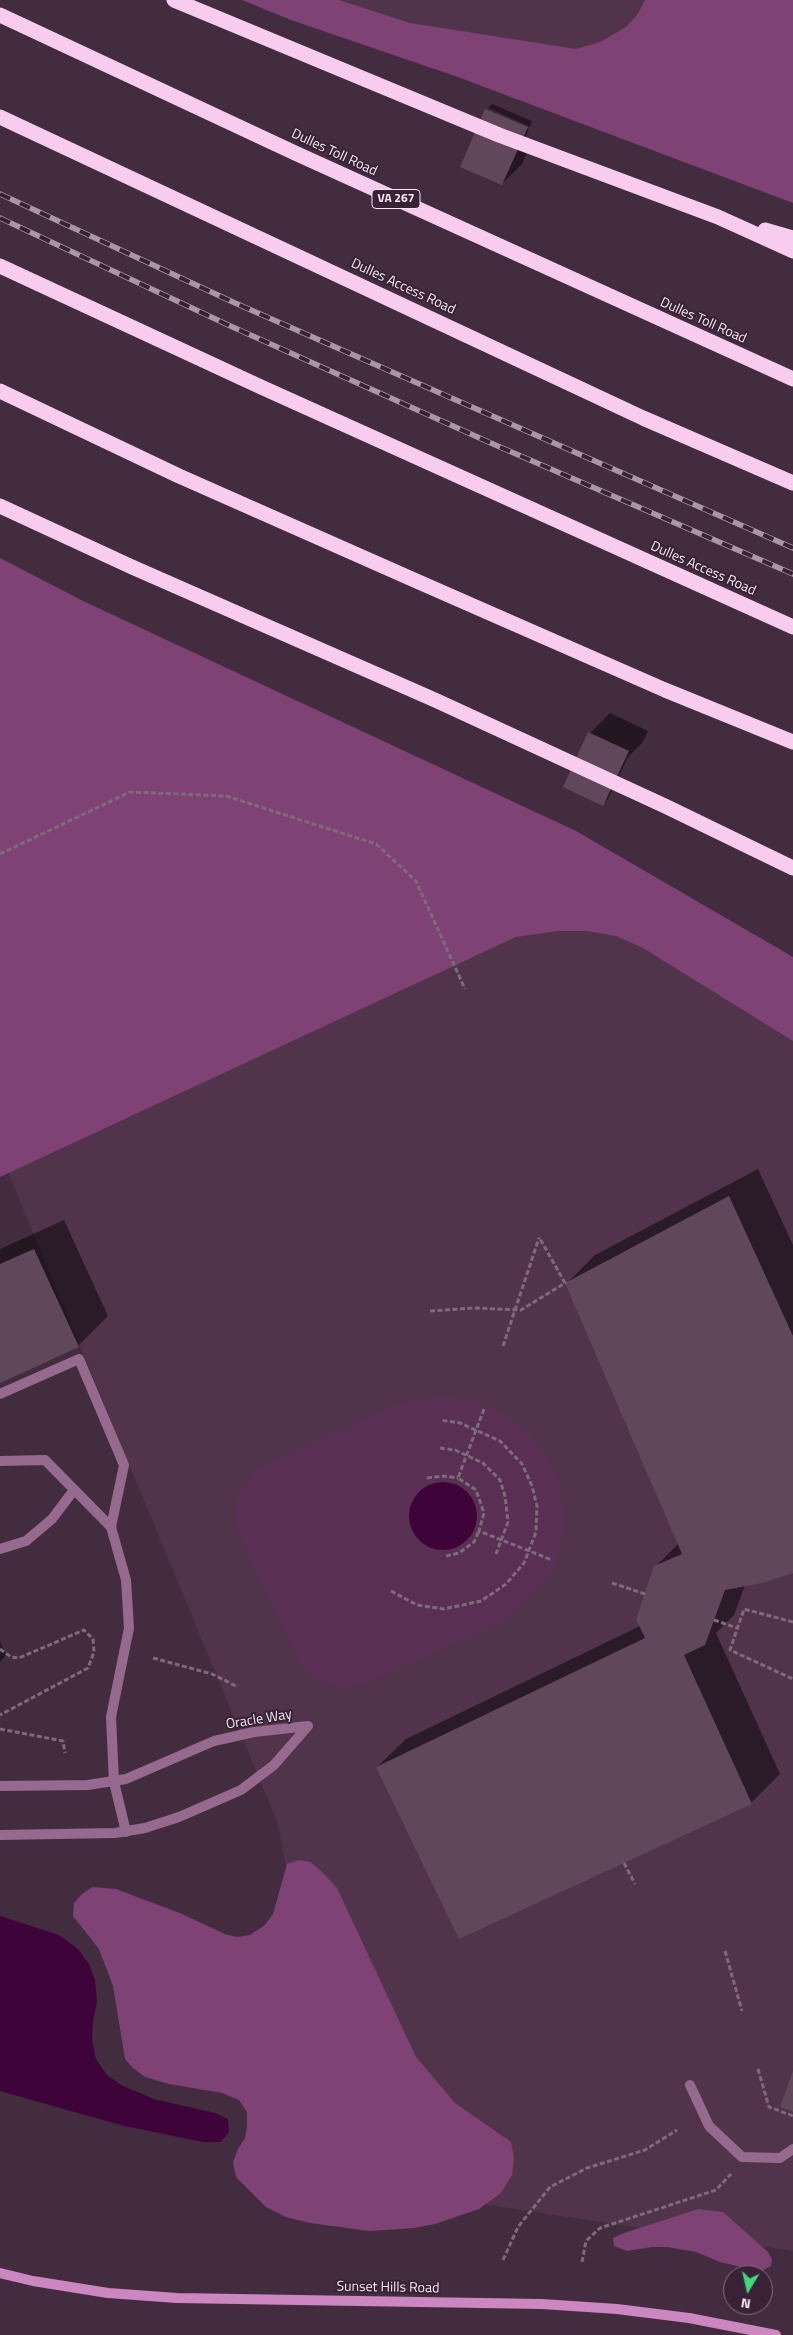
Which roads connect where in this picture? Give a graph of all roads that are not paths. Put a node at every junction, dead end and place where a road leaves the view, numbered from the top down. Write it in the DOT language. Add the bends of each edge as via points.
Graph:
graph roads {
  1 [pos="174,0"];
  2 [pos="0,15"];
  3 [pos="0,117"];
  4 [pos="718,217"];
  5 [pos="793,238"];
  6 [pos="793,251"];
  7 [pos="0,266"];
  8 [pos="793,379"];
  9 [pos="0,391"];
  10 [pos="793,483"];
  11 [pos="0,506"];
  12 [pos="793,627"];
  13 [pos="793,742"];
  14 [pos="793,868"];
  15 [pos="0,1394"];
  16 [pos="0,1460"];
  17 [pos="74,1490"];
  18 [pos="111,1526"];
  19 [pos="0,1549"];
  20 [pos="114,1782"];
  21 [pos="0,1786"];
  22 [pos="126,1832"];
  23 [pos="0,1835"];
  24 [pos="690,2085"];
  25 [pos="793,2149"];
  26 [pos="0,2273"];
  27 [pos="776,2335"];
  1 -- 4 [label="highway" via="499,135"];
  2 -- 8 [label="highway, Dulles Toll Road / VA 267" via="287,150"];
  3 -- 10 [label="highway, Dulles Access Road" via="643,418"];
  4 -- 5 [label="highway"];
  4 -- 6 [label="highway"];
  7 -- 12 [label="highway, Dulles Access Road"];
  9 -- 13 [label="highway" via="180,476 403,575 664,690"];
  11 -- 14 [label="highway" via="453,708"];
  15 -- 18 [label="street" via="79,1359 124,1465"];
  16 -- 17 [label="street" via="45,1460"];
  17 -- 18 [label="street"];
  17 -- 19 [label="street" via="52,1519 26,1541"];
  18 -- 20 [label="street" via="126,1580 129,1628 111,1717"];
  20 -- 21 [label="street, Oracle Way"];
  20 -- 22 [label="street"];
  20 -- 22 [label="street, Oracle Way" via="159,1767 214,1741 254,1732 308,1726 274,1764 241,1790 178,1817"];
  22 -- 23 [label="street, Oracle Way"];
  24 -- 25 [label="street" via="710,2126 742,2157 780,2158"];
  26 -- 27 [label="main road, Sunset Hills Road" via="108,2292 177,2298 542,2304 617,2309 689,2318"];
}
